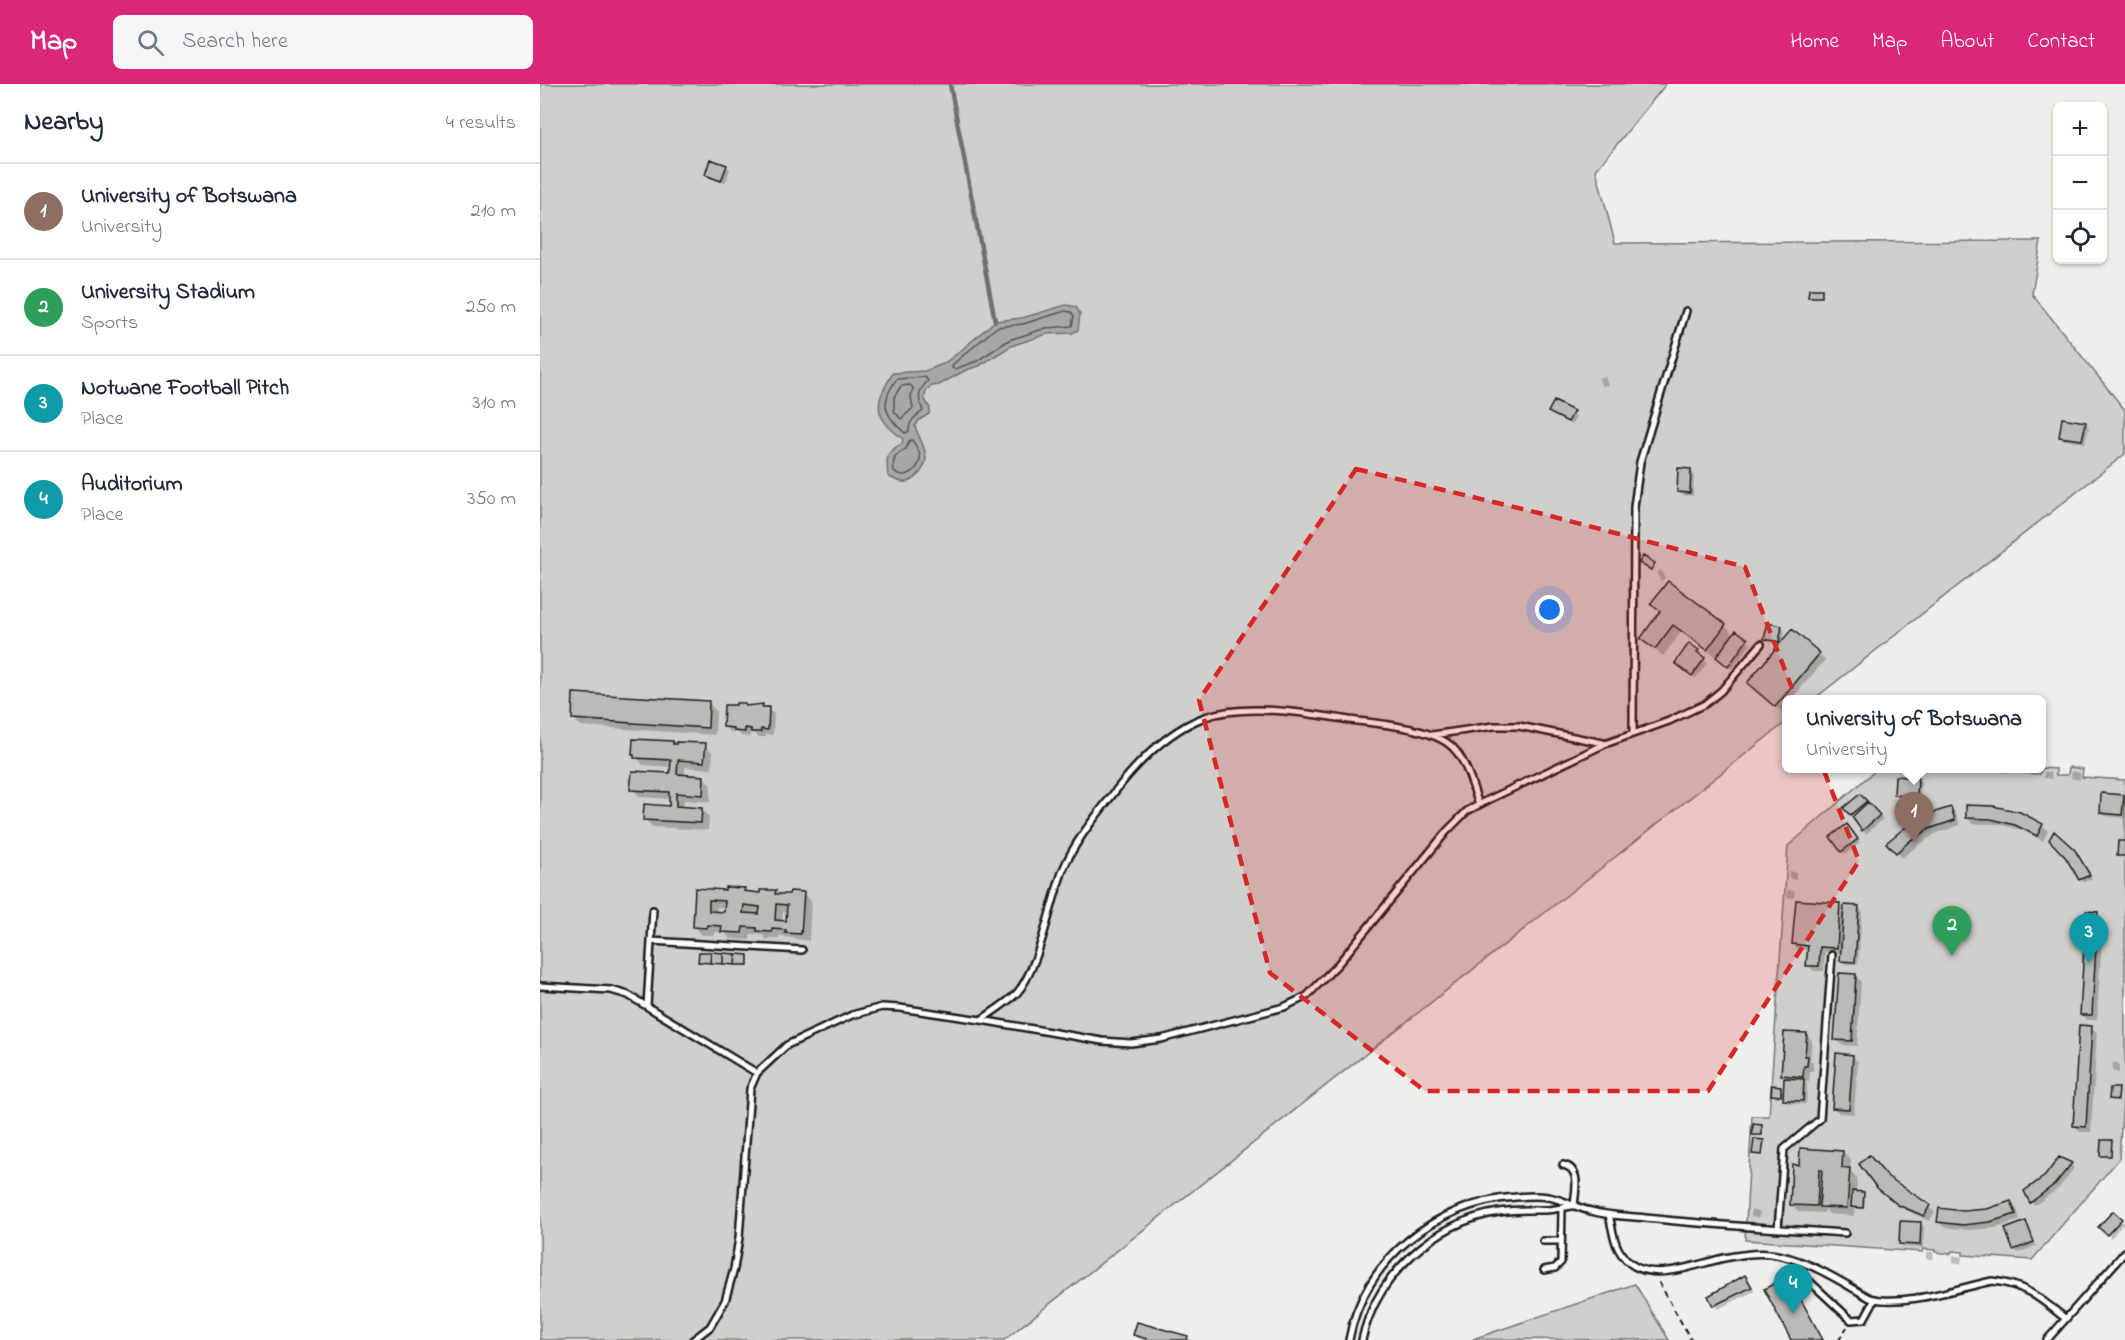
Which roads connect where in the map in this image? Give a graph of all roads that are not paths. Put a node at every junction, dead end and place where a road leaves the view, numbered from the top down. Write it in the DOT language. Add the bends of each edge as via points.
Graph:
graph roads {
  1 [pos="1686,311"];
  2 [pos="1761,644"];
  3 [pos="1633,734"];
  4 [pos="1432,735"];
  5 [pos="1605,744"];
  6 [pos="1479,805"];
  7 [pos="653,910"];
  8 [pos="651,941"];
  9 [pos="802,950"];
  10 [pos="1832,955"];
  11 [pos="540,986"];
  12 [pos="647,1006"];
  13 [pos="981,1020"];
  14 [pos="757,1072"];
  15 [pos="1563,1165"];
  16 [pos="1574,1206"];
  17 [pos="1562,1208"];
  18 [pos="1609,1215"];
  19 [pos="1779,1229"];
  20 [pos="1845,1233"];
  21 [pos="1543,1241"];
  22 [pos="1561,1241"];
  23 [pos="2125,1252"];
  24 [pos="1544,1270"];
  25 [pos="1807,1279"];
  26 [pos="1875,1299"];
  27 [pos="2066,1319"];
  28 [pos="693,1340"];
  29 [pos="1349,1340"];
  30 [pos="1362,1340"];
  31 [pos="2048,1340"];
  1 -- 3 [label="lane" via="1640,462 1634,507"];
  2 -- 3 [label="lane" via="1705,704"];
  3 -- 5 [label="lane"];
  4 -- 5 [label="lane" via="1519,726"];
  4 -- 6 [label="lane" via="1456,751"];
  4 -- 13 [label="lane" via="1309,713 1243,710 1206,717 1172,735 1131,770 1079,839 1064,869 1029,975 1016,994"];
  5 -- 6 [label="lane"];
  6 -- 13 [label="lane" via="1447,831 1338,964 1307,996 1284,1007 1131,1043"];
  7 -- 8 [label="lane"];
  8 -- 9 [label="lane"];
  8 -- 12 [label="lane"];
  10 -- 19 [label="lane" via="1820,1119 1784,1149"];
  11 -- 12 [label="lane" via="611,990"];
  12 -- 14 [label="lane"];
  13 -- 14 [label="lane" via="900,1008 869,1010 787,1045"];
  14 -- 28 [label="lane" via="750,1089 734,1269 725,1300 710,1327"];
  15 -- 16 [label="lane" via="1576,1174"];
  16 -- 17 [label="lane"];
  16 -- 18 [label="lane"];
  16 -- 29 [label="lane" via="1548,1197 1496,1198 1467,1205 1435,1221 1404,1242 1377,1274 1357,1312"];
  17 -- 22 [label="lane"];
  17 -- 30 [label="lane" via="1472,1218 1413,1252 1388,1282"];
  18 -- 19 [label="lane"];
  18 -- 26 [label="lane" via="1620,1252 1635,1265 1653,1271 1676,1271 1725,1258 1772,1254 1799,1261"];
  19 -- 20 [label="lane"];
  21 -- 22 [label="lane"];
  22 -- 24 [label="lane" via="1560,1264"];
  23 -- 27 [label="lane"];
  25 -- 26 [label="lane" via="1851,1320 1864,1319"];
  26 -- 27 [label="lane" via="1900,1301 1992,1281 2005,1282 2024,1287"];
  27 -- 31 [label="lane"];
}
